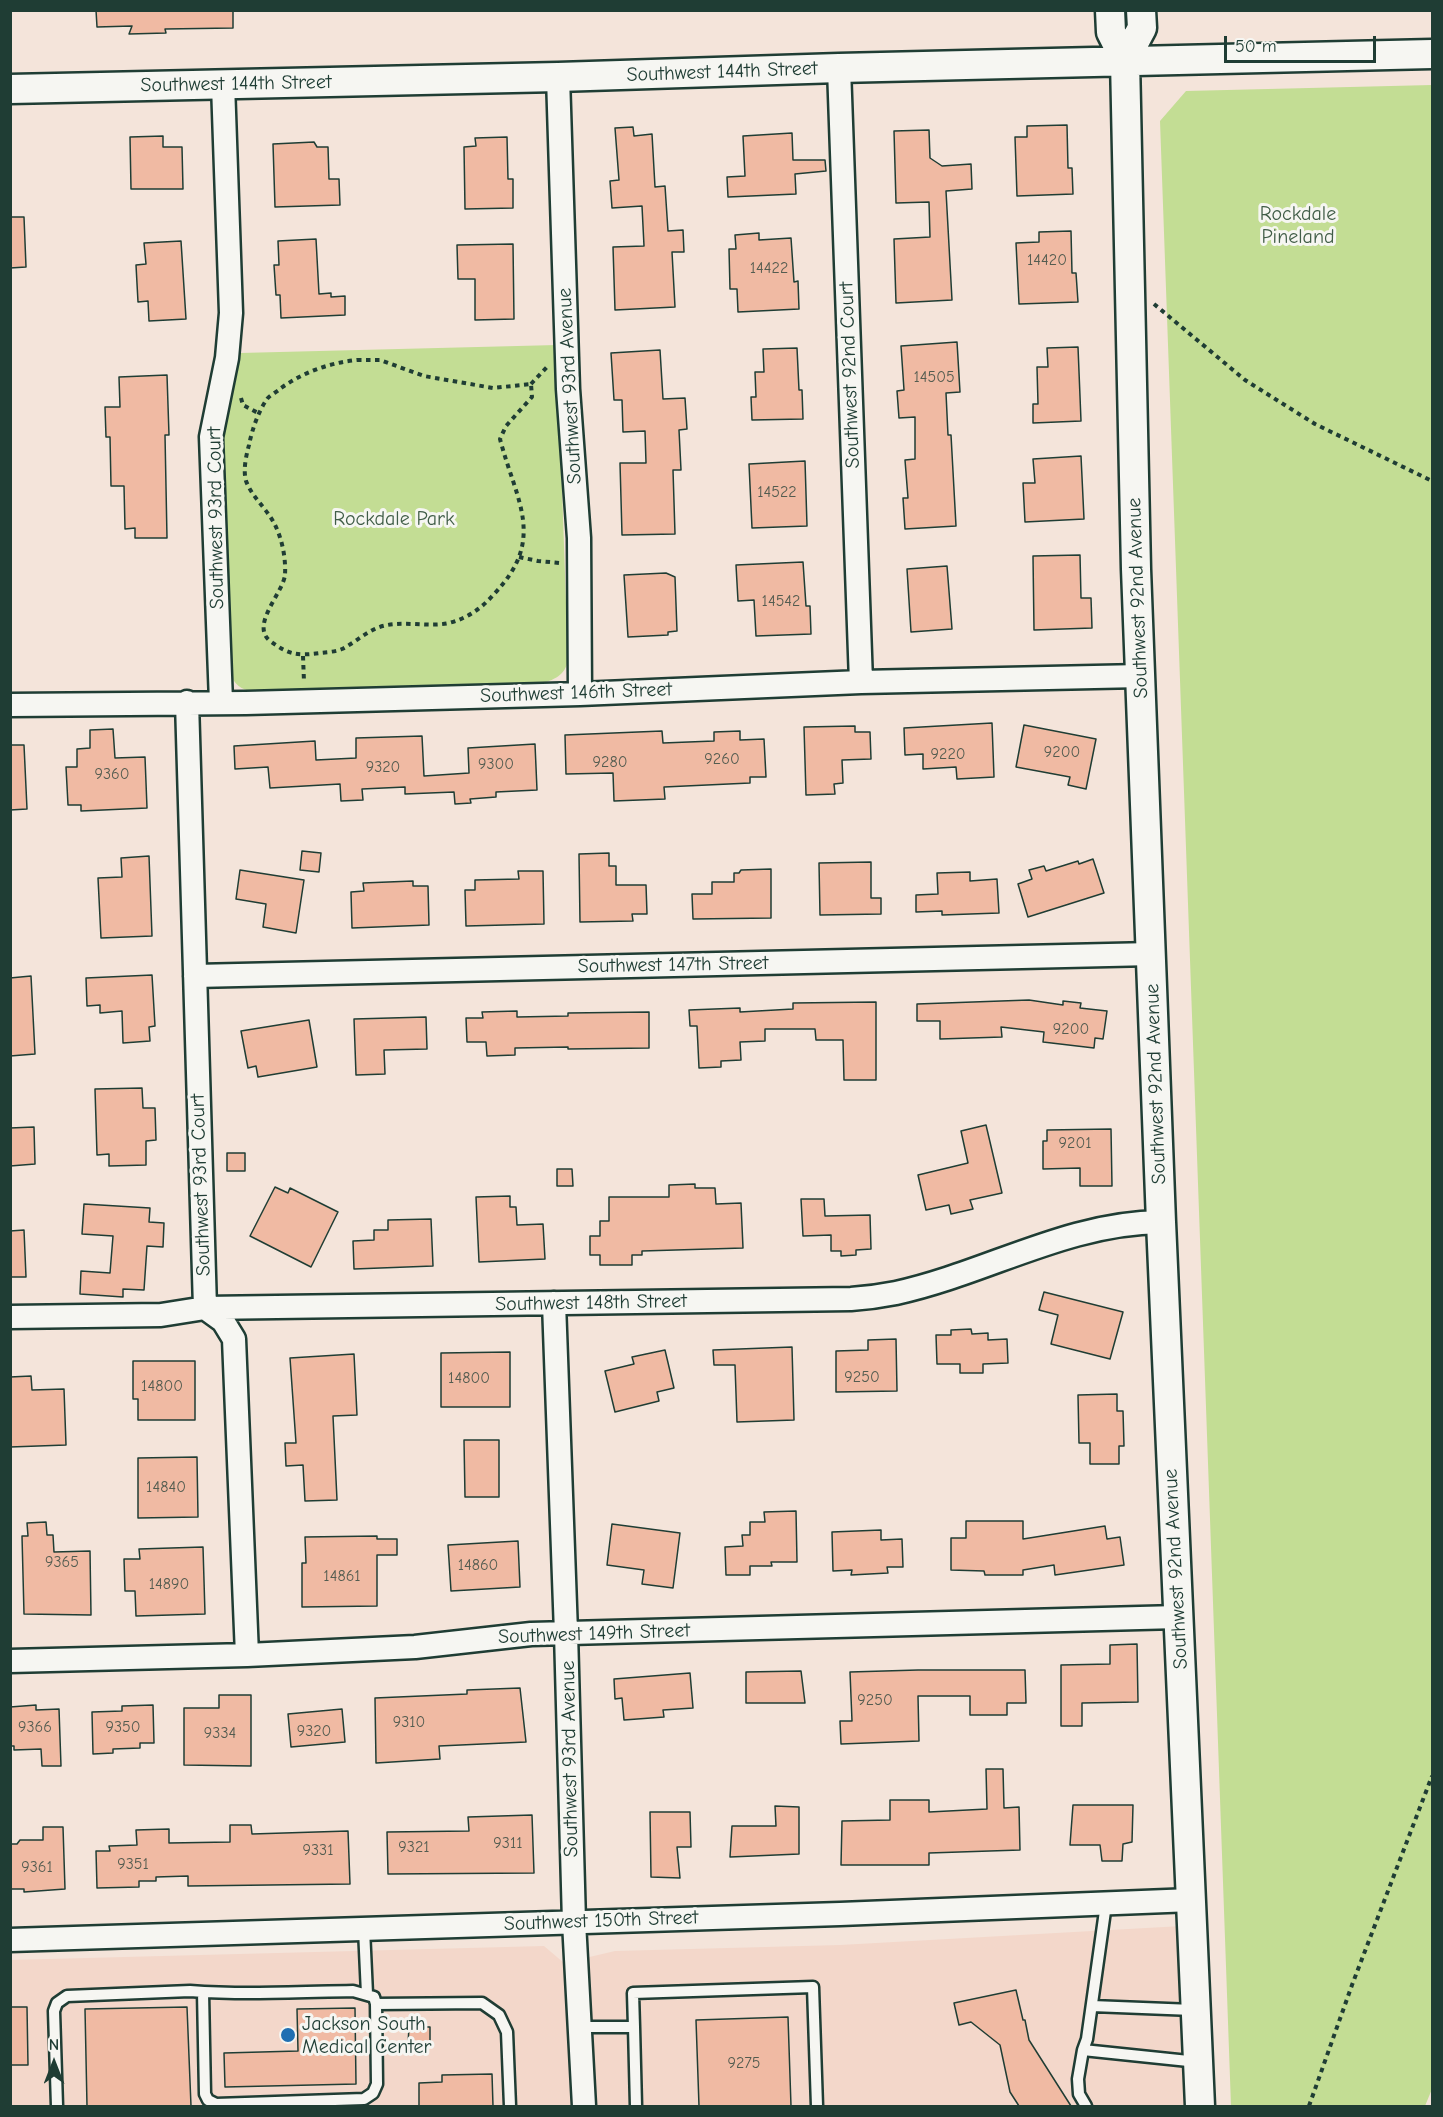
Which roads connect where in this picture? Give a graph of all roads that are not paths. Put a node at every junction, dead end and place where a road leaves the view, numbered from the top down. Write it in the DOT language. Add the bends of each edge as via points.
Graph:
graph roads {
  1 [pos="1110,10"];
  2 [pos="1141,10"];
  3 [pos="1432,54"];
  4 [pos="1125,60"];
  5 [pos="839,68"];
  6 [pos="558,77"];
  7 [pos="223,84"];
  8 [pos="10,89"];
  9 [pos="1141,676"];
  10 [pos="861,682"];
  11 [pos="580,694"];
  12 [pos="187,702"];
  13 [pos="221,702"];
  14 [pos="10,705"];
  15 [pos="1152,954"];
  16 [pos="195,976"];
  17 [pos="1161,1222"];
  18 [pos="554,1303"];
  19 [pos="205,1308"];
  20 [pos="10,1317"];
  21 [pos="1178,1617"];
  22 [pos="566,1633"];
  23 [pos="247,1655"];
  24 [pos="10,1661"];
  25 [pos="1192,1900"];
  26 [pos="1106,1904"];
  27 [pos="574,1922"];
  28 [pos="364,1929"];
  29 [pos="10,1940"];
  30 [pos="203,1992"];
  31 [pos="367,1994"];
  32 [pos="376,2004"];
  33 [pos="1092,2007"];
  34 [pos="1195,2010"];
  35 [pos="580,2027"];
  36 [pos="634,2027"];
  37 [pos="1083,2050"];
  38 [pos="1198,2062"];
  39 [pos="57,2106"];
  40 [pos="510,2106"];
  41 [pos="584,2106"];
  42 [pos="636,2106"];
  43 [pos="817,2106"];
  44 [pos="1086,2106"];
  45 [pos="1200,2106"];
  1 -- 4 [label="street, Southwest 92nd Avenue" via="1111,32"];
  2 -- 4 [label="street, Southwest 92nd Avenue" via="1142,28"];
  3 -- 4 [label="street, Southwest 144th Street"];
  4 -- 5 [label="street, Southwest 144th Street"];
  4 -- 9 [label="street, Southwest 92nd Avenue"];
  5 -- 6 [label="street, Southwest 144th Street"];
  5 -- 10 [label="street, Southwest 92nd Court"];
  6 -- 7 [label="street, Southwest 144th Street"];
  6 -- 11 [label="street, Southwest 93rd Avenue" via="568,388 579,538"];
  7 -- 8 [label="street, Southwest 144th Street"];
  7 -- 13 [label="street, Southwest 93rd Court" via="231,313 227,358 211,437"];
  9 -- 10 [label="street, Southwest 146th Street"];
  9 -- 15 [label="street, Southwest 92nd Avenue"];
  10 -- 11 [label="street, Southwest 146th Street"];
  11 -- 13 [label="street, Southwest 146th Street"];
  12 -- 13 [label="street, Southwest 146th Street"];
  12 -- 14 [label="street, Southwest 146th Street"];
  12 -- 16 [label="street, Southwest 93rd Court"];
  15 -- 16 [label="street, Southwest 147th Street"];
  15 -- 17 [label="street, Southwest 92nd Avenue"];
  16 -- 19 [label="street, Southwest 93rd Court"];
  17 -- 18 [label="street, Southwest 148th Street" via="1132,1222 1067,1237 925,1286 873,1297"];
  17 -- 21 [label="street, Southwest 92nd Avenue"];
  18 -- 19 [label="street, Southwest 148th Street"];
  18 -- 22 [label="street, Southwest 93rd Avenue"];
  19 -- 20 [label="street, Southwest 148th Street" via="161,1315"];
  19 -- 23 [label="street" via="223,1321 234,1339"];
  21 -- 22 [label="street, Southwest 149th Street"];
  21 -- 25 [label="street, Southwest 92nd Avenue"];
  22 -- 23 [label="street, Southwest 149th Street" via="415,1647"];
  22 -- 27 [label="street, Southwest 93rd Avenue"];
  23 -- 24 [label="street, Southwest 149th Street"];
  25 -- 26 [label="street, Southwest 150th Street"];
  25 -- 34 [label="street, Southwest 92nd Avenue"];
  26 -- 27 [label="street, Southwest 150th Street"];
  26 -- 33 [label="lane"];
  27 -- 28 [label="street, Southwest 150th Street"];
  27 -- 35 [label="street, Southwest 93rd Avenue"];
  28 -- 29 [label="street, Southwest 150th Street"];
  28 -- 31 [label="lane"];
  30 -- 31 [label="lane"];
  30 -- 32 [label="lane" via="205,2094 216,2104 364,2099 373,2093 376,2084"];
  30 -- 39 [label="lane" via="67,1996 57,2003"];
  31 -- 32 [label="lane" via="374,1997"];
  32 -- 40 [label="lane" via="482,2003 499,2014 507,2032"];
  33 -- 34 [label="lane"];
  33 -- 37 [label="lane"];
  34 -- 38 [label="street, Southwest 92nd Avenue"];
  35 -- 36 [label="lane"];
  35 -- 41 [label="street, Southwest 93rd Avenue"];
  36 -- 42 [label="lane"];
  36 -- 43 [label="lane" via="633,1993 813,1987"];
  37 -- 38 [label="lane"];
  37 -- 44 [label="lane" via="1078,2079 1079,2094"];
  38 -- 45 [label="street, Southwest 92nd Avenue"];
}
